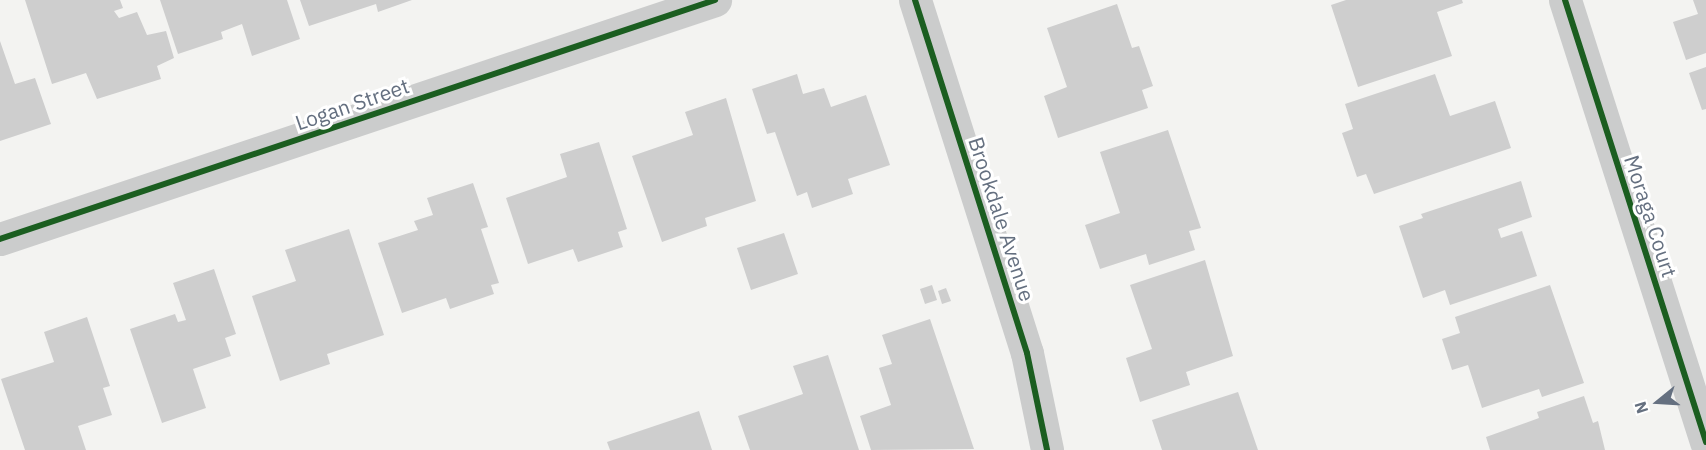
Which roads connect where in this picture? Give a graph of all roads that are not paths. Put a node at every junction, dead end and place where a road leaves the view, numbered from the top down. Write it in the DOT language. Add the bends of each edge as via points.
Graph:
graph roads {
  1 [pos="715,0"];
  2 [pos="915,0"];
  3 [pos="1565,0"];
  4 [pos="0,239"];
  5 [pos="1706,442"];
  6 [pos="1047,450"];
  1 -- 4 [label="street, Logan Street"];
  2 -- 6 [label="street, Brookdale Avenue" via="1027,353"];
  3 -- 5 [label="street, Moraga Court"];
}
